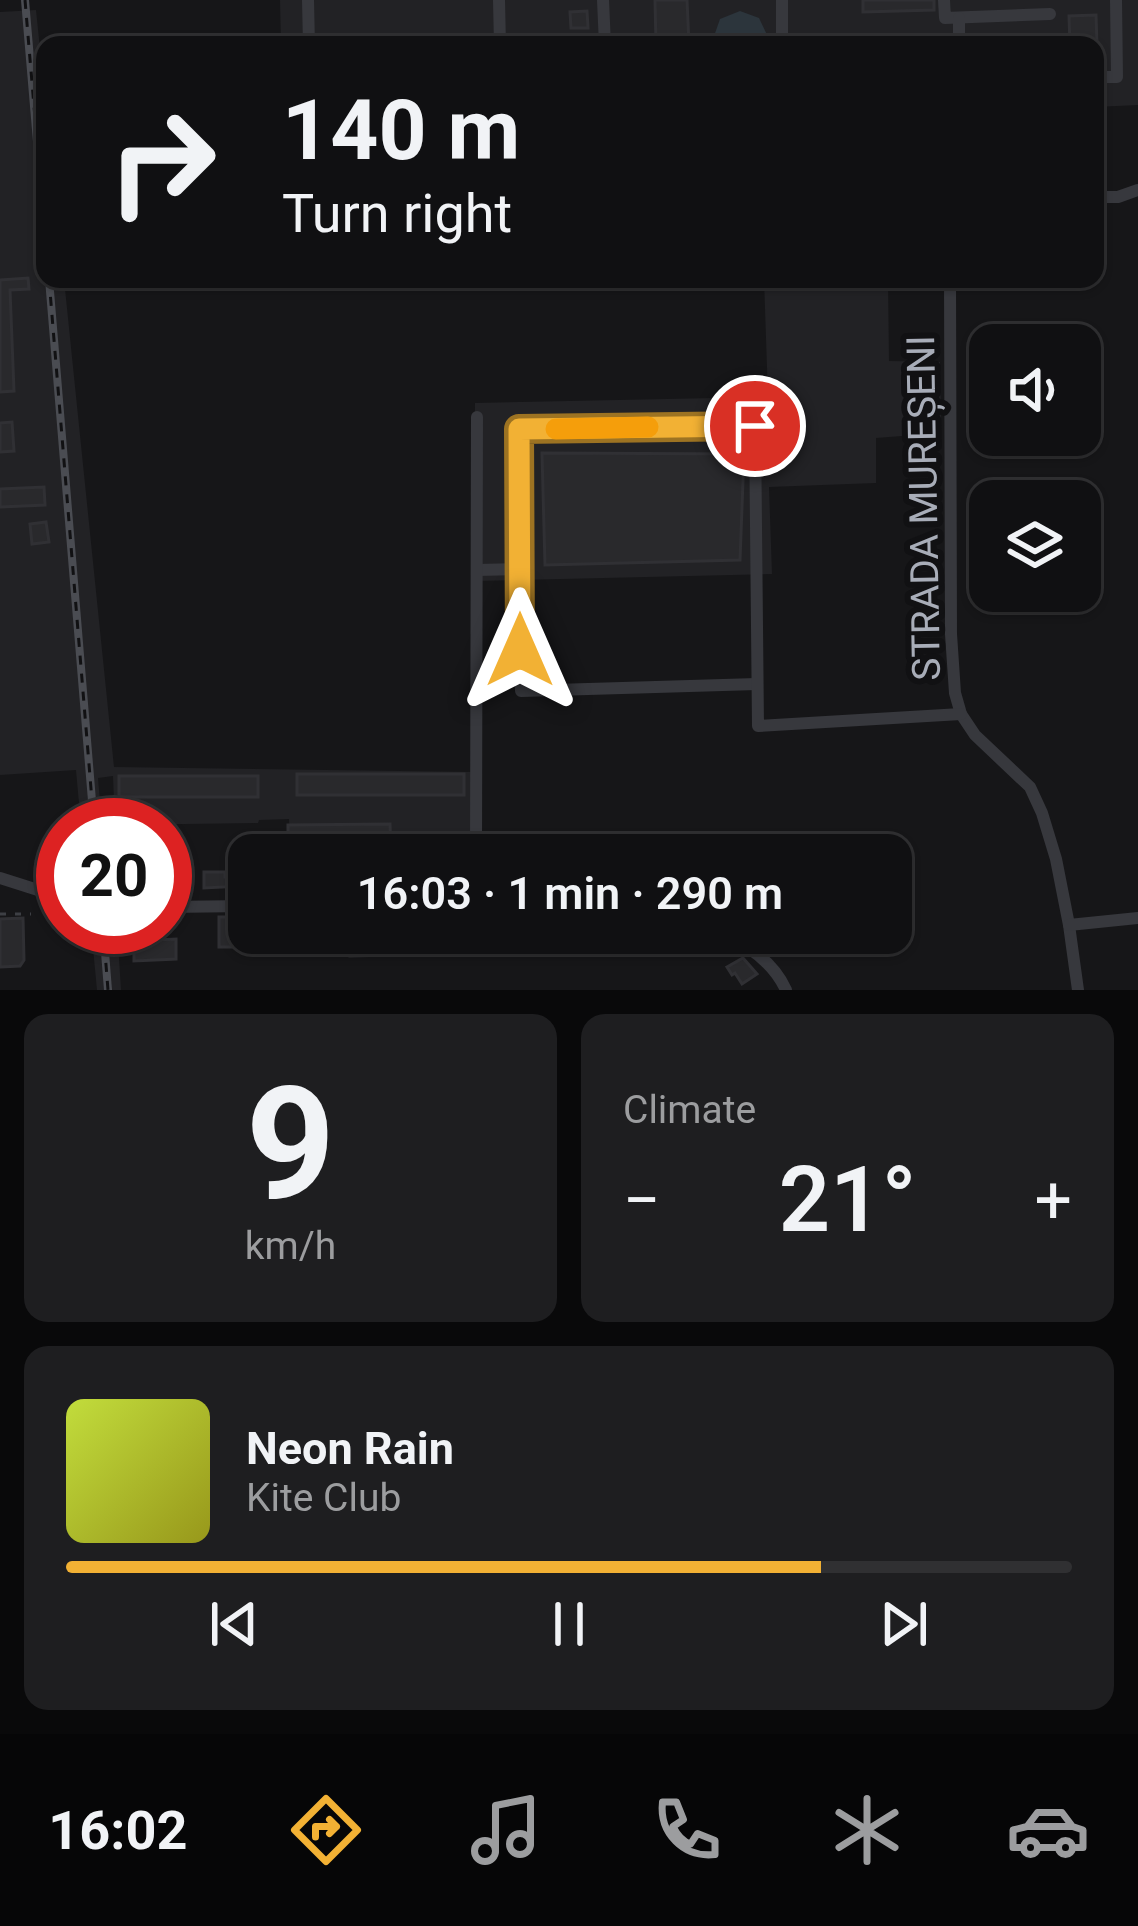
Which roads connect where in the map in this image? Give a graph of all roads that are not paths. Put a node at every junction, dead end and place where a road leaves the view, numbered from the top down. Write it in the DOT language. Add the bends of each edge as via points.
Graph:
graph roads {
  1 [pos="308,0"];
  2 [pos="499,0"];
  3 [pos="603,0"];
  4 [pos="782,0"];
  5 [pos="944,0"];
  6 [pos="1116,0"];
  7 [pos="1024,7"];
  8 [pos="1050,14"];
  9 [pos="959,18"];
  10 [pos="309,36"];
  11 [pos="500,36"];
  12 [pos="605,36"];
  13 [pos="782,36"];
  14 [pos="959,36"];
  15 [pos="1104,77"];
  16 [pos="1138,190"];
  17 [pos="1104,197"];
  18 [pos="950,288"];
  19 [pos="477,417"];
  20 [pos="520,569"];
  21 [pos="477,570"];
  22 [pos="757,684"];
  23 [pos="961,714"];
  24 [pos="476,834"];
  25 [pos="0,878"];
  26 [pos="36,889"];
  27 [pos="228,906"];
  28 [pos="192,907"];
  29 [pos="1138,918"];
  30 [pos="1070,925"];
  31 [pos="755,954"];
  32 [pos="786,990"];
  33 [pos="1078,990"];
  1 -- 10 [label="street"];
  2 -- 11 [label="street"];
  3 -- 12 [label="street"];
  4 -- 13 [label="street"];
  5 -- 9 [label="street" via="945,18"];
  6 -- 15 [label="street" via="1117,76"];
  7 -- 8 [label="street"];
  7 -- 9 [label="street"];
  9 -- 14 [label="street"];
  16 -- 17 [label="street"];
  18 -- 23 [label="street, STRADA MUREȘENI" via="951,634"];
  19 -- 21 [label="street"];
  20 -- 21 [label="street"];
  20 -- 22 [label="street" via="521,691"];
  20 -- 22 [label="street" via="519,429 755,426"];
  21 -- 24 [label="street"];
  22 -- 23 [label="street" via="758,726"];
  23 -- 30 [label="street, STRADA MUREȘENI" via="1030,787"];
  25 -- 26 [label="street"];
  27 -- 28 [label="street"];
  29 -- 30 [label="street"];
  30 -- 33 [label="street, STRADA MUREȘENI"];
  31 -- 32 [label="street"];
}
